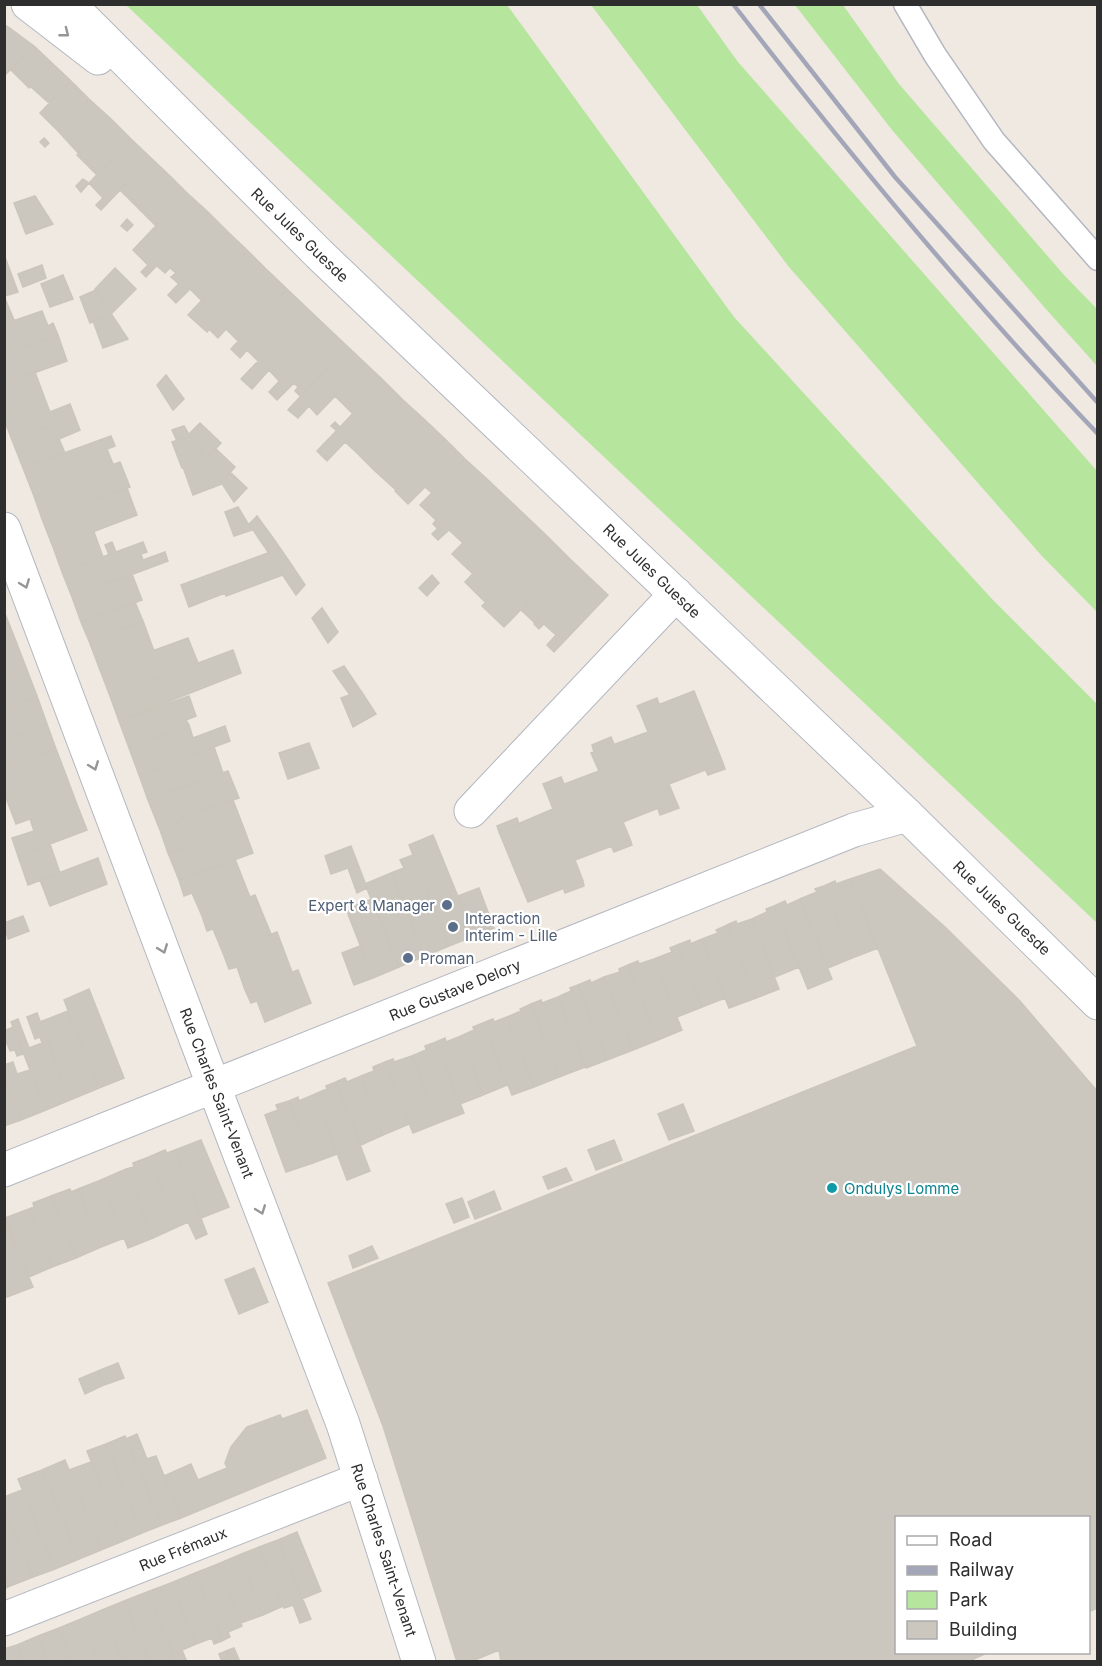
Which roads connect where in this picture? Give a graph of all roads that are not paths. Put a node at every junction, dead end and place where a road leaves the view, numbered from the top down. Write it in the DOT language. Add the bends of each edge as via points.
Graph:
graph roads {
  1 [pos="28,4"];
  2 [pos="69,4"];
  3 [pos="906,4"];
  4 [pos="203,141"];
  5 [pos="1098,259"];
  6 [pos="4,529"];
  7 [pos="676,594"];
  8 [pos="471,810"];
  9 [pos="907,815"];
  10 [pos="1098,1003"];
  11 [pos="214,1087"];
  12 [pos="4,1170"];
  13 [pos="361,1479"];
  14 [pos="4,1619"];
  15 [pos="419,1662"];
  1 -- 4 [label="street, Rue Jules Guesde, one-way"];
  2 -- 4 [label="street, Rue Jules Guesde"];
  3 -- 5 [label="lane" via="935,55 994,141"];
  4 -- 7 [label="street, Rue Jules Guesde"];
  6 -- 11 [label="street, Rue Charles Saint-Venant, one-way"];
  7 -- 8 [label="street"];
  7 -- 9 [label="street, Rue Jules Guesde"];
  9 -- 10 [label="street, Rue Jules Guesde"];
  9 -- 11 [label="street, Rue Gustave Delory" via="843,834"];
  11 -- 12 [label="street, Rue Gustave Delory"];
  11 -- 13 [label="street, Rue Charles Saint-Venant, one-way"];
  13 -- 14 [label="street, Rue Frémaux"];
  13 -- 15 [label="street, Rue Charles Saint-Venant"];
}
